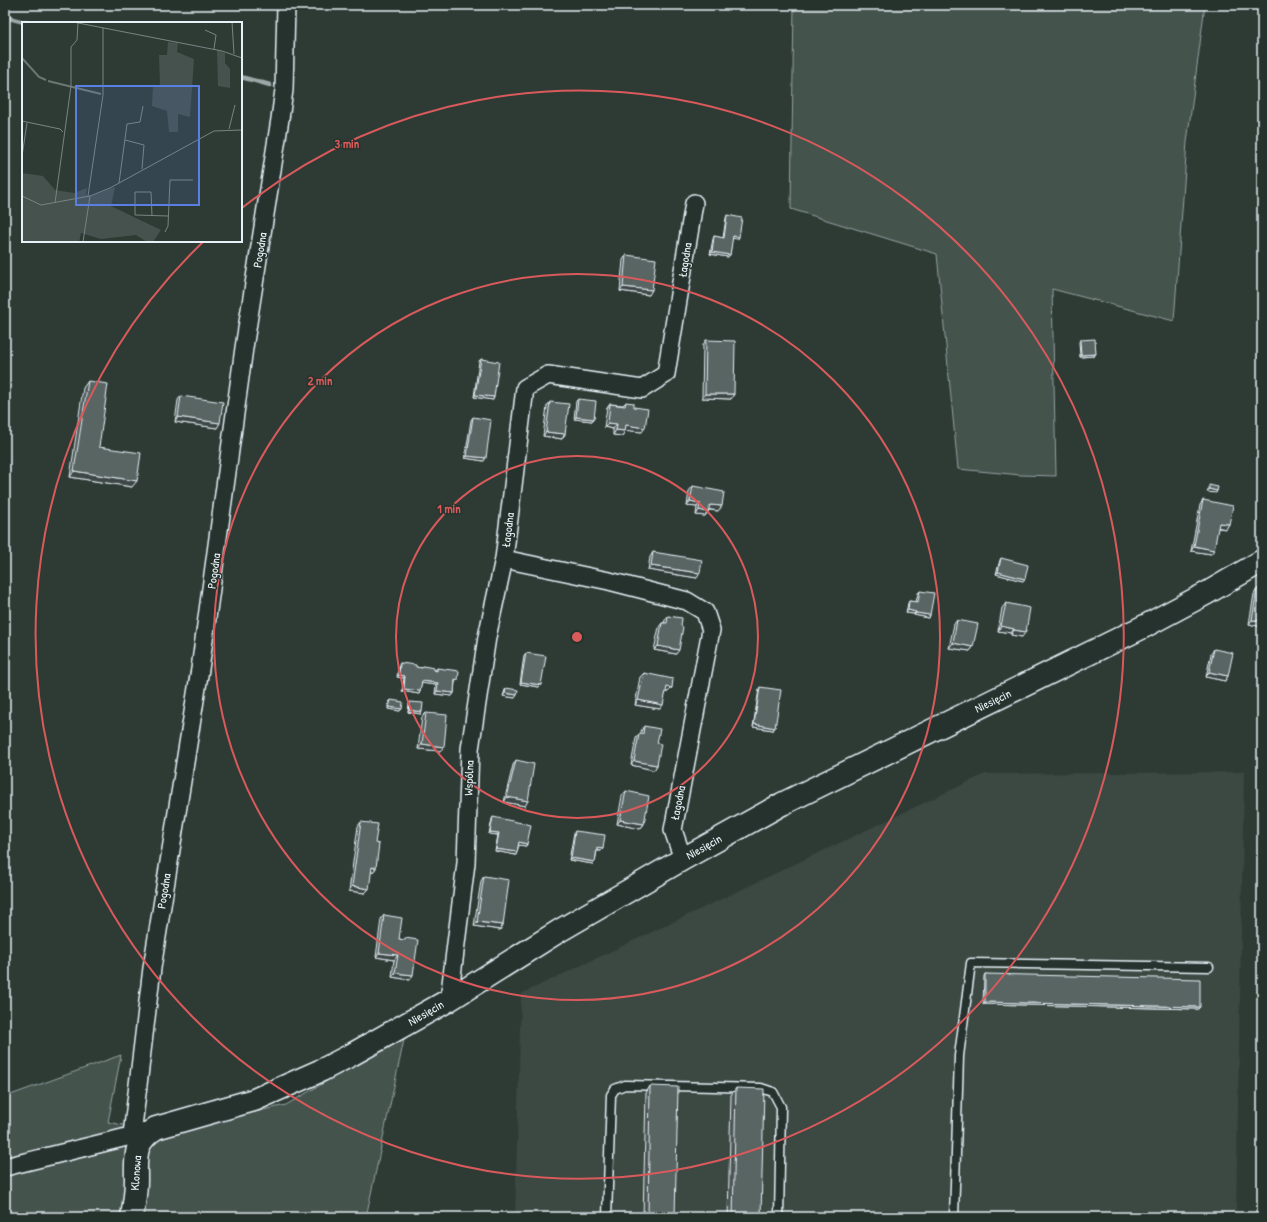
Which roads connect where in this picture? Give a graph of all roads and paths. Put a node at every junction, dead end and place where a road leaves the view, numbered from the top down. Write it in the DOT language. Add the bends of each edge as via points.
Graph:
graph roads {
  1 [pos="286,5"];
  2 [pos="694,203"];
  3 [pos="504,559"];
  4 [pos="1262,561"];
  5 [pos="683,859"];
  6 [pos="1209,967"];
  7 [pos="449,1000"];
  8 [pos="140,1134"];
  9 [pos="5,1167"];
  10 [pos="132,1217"];
  11 [pos="608,1217"];
  12 [pos="779,1217"];
  13 [pos="954,1217"];
  1 -- 8 [label="street, Pogodna" via="284,90 280,119 244,348 200,669 152,968"];
  2 -- 3 [label="street, Łagodna" via="666,374 642,389 548,374 526,388"];
  3 -- 5 [label="street, Łagodna" via="680,599 705,612 711,630 673,830"];
  3 -- 7 [label="street, Wspólna" via="487,636 470,749 466,864"];
  4 -- 5 [label="street, Niesięcin" via="1146,626 806,792"];
  5 -- 7 [label="street, Niesięcin" via="532,947"];
  6 -- 13 [label="lane" via="971,963 959,1056"];
  7 -- 8 [label="street, Niesięcin" via="351,1055 272,1092"];
  8 -- 9 [label="street"];
  8 -- 10 [label="street, Klonowa" via="135,1160 136,1180"];
  11 -- 12 [label="lane" via="611,1095 615,1089 625,1085 761,1088 773,1092 781,1107"];
}
